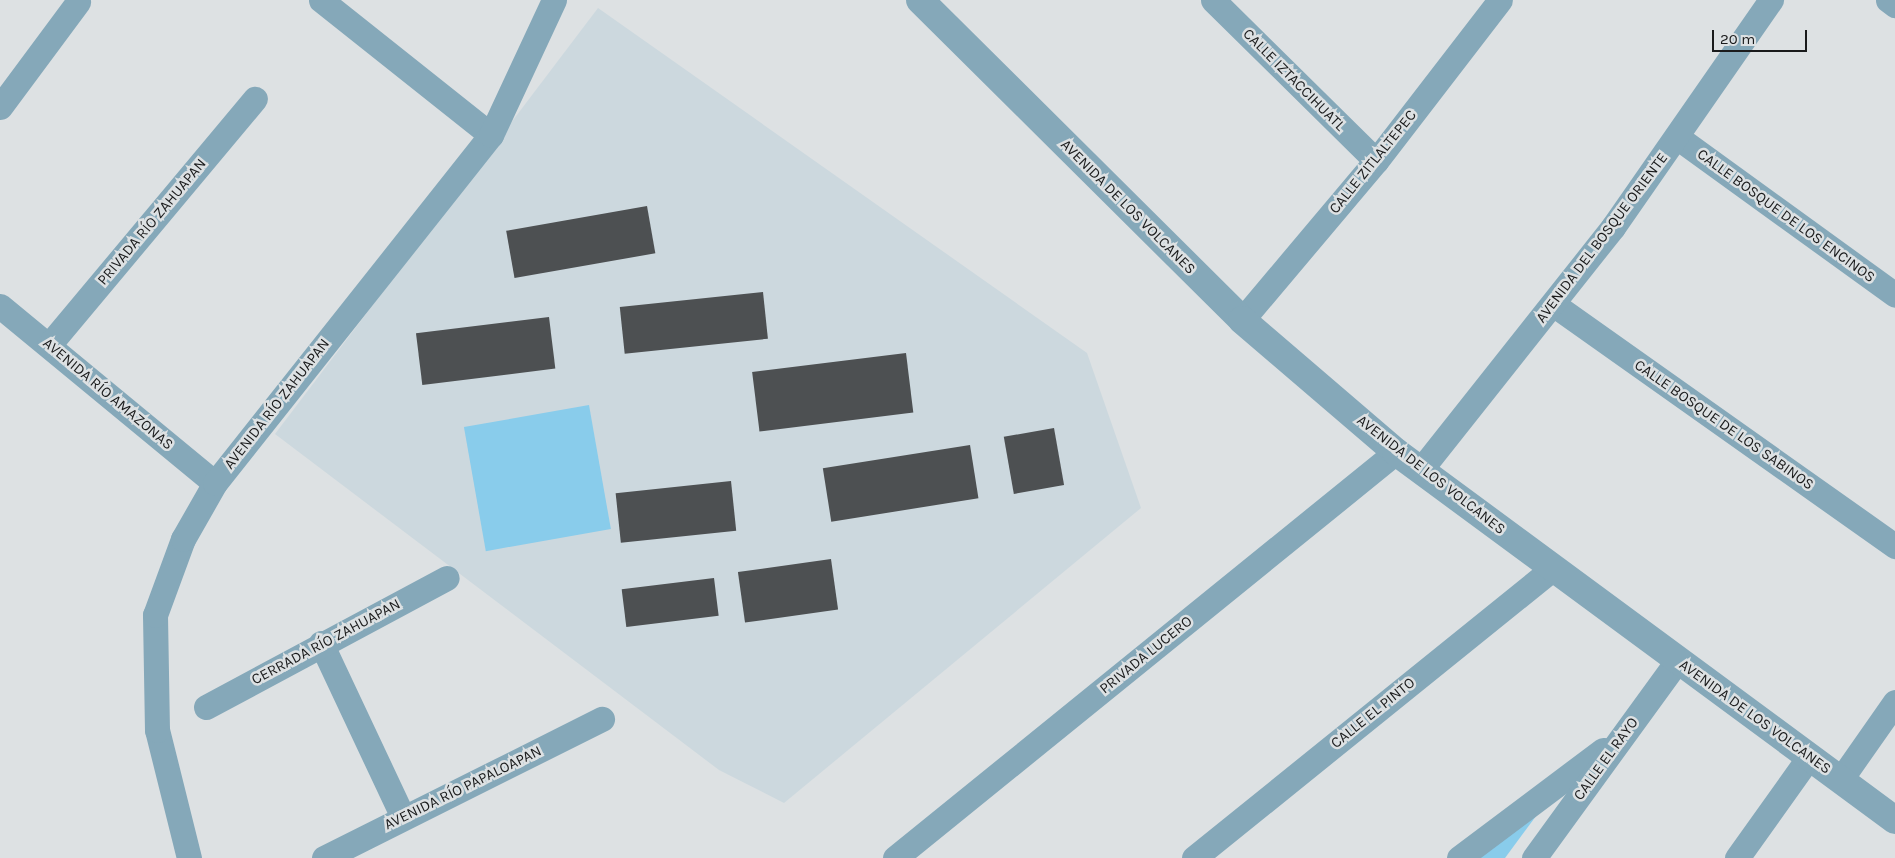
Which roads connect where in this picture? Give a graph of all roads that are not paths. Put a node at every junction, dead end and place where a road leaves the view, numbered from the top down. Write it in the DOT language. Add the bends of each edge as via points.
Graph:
graph roads {
  1 [pos="321,0"];
  2 [pos="554,0"];
  3 [pos="920,0"];
  4 [pos="1213,0"];
  5 [pos="1771,0"];
  6 [pos="1888,0"];
  7 [pos="78,2"];
  8 [pos="1490,4"];
  9 [pos="1895,4"];
  10 [pos="255,99"];
  11 [pos="0,107"];
  12 [pos="491,135"];
  13 [pos="1678,137"];
  14 [pos="1376,161"];
  15 [pos="1895,295"];
  16 [pos="1553,304"];
  17 [pos="0,306"];
  18 [pos="1242,320"];
  19 [pos="49,345"];
  20 [pos="1396,452"];
  21 [pos="1422,468"];
  22 [pos="215,483"];
  23 [pos="1895,546"];
  24 [pos="1553,568"];
  25 [pos="447,578"];
  26 [pos="321,644"];
  27 [pos="1678,660"];
  28 [pos="1895,702"];
  29 [pos="206,707"];
  30 [pos="602,719"];
  31 [pos="1622,736"];
  32 [pos="1810,757"];
  33 [pos="1840,779"];
  34 [pos="403,817"];
  35 [pos="1895,820"];
  36 [pos="189,858"];
  37 [pos="324,858"];
  38 [pos="895,858"];
  39 [pos="1194,858"];
  40 [pos="1459,858"];
  41 [pos="1534,858"];
  42 [pos="1737,858"];
  1 -- 12 [label="street"];
  2 -- 12 [label="street, AVENIDA RÍO ZAHUAPAN"];
  3 -- 18 [label="street, AVENIDA DE LOS VOLCANES"];
  4 -- 14 [label="street, CALLE IZTACCIHUATL"];
  5 -- 13 [label="street, AVENIDA DEL BOSQUE ORIENTE"];
  6 -- 9 [label="street"];
  7 -- 11 [label="street"];
  8 -- 14 [label="street, CALLE ZITLALTEPEC"];
  10 -- 19 [label="street, PRIVADA RÍO ZAHUAPAN"];
  12 -- 22 [label="street, AVENIDA RÍO ZAHUAPAN"];
  13 -- 15 [label="street, CALLE BOSQUE DE LOS ENCINOS"];
  13 -- 16 [label="street, AVENIDA DEL BOSQUE ORIENTE"];
  14 -- 18 [label="street, CALLE ZITLALTEPEC"];
  16 -- 21 [label="street, AVENIDA DEL BOSQUE ORIENTE"];
  16 -- 23 [label="street, CALLE BOSQUE DE LOS SABINOS"];
  17 -- 19 [label="street, AVENIDA RÍO AMAZONAS"];
  18 -- 20 [label="street, AVENIDA DE LOS VOLCANES"];
  19 -- 22 [label="street, AVENIDA RÍO AMAZONAS"];
  20 -- 21 [label="street, AVENIDA DE LOS VOLCANES"];
  20 -- 38 [label="street, PRIVADA LUCERO"];
  21 -- 24 [label="street, AVENIDA DE LOS VOLCANES"];
  22 -- 36 [label="street, AVENIDA RÍO ZAHUAPAN" via="183,539 155,615 157,730"];
  24 -- 27 [label="street, AVENIDA DE LOS VOLCANES"];
  24 -- 39 [label="street, CALLE EL PINTO"];
  25 -- 26 [label="street, CERRADA RÍO ZAHUAPAN"];
  26 -- 29 [label="street, CERRADA RÍO ZAHUAPAN"];
  26 -- 34 [label="street"];
  27 -- 31 [label="street, CALLE EL RAYO"];
  27 -- 32 [label="street, AVENIDA DE LOS VOLCANES"];
  28 -- 33 [label="street"];
  30 -- 34 [label="street, AVENIDA RÍO PAPALOAPAN"];
  31 -- 40 [label="street"];
  31 -- 41 [label="street, CALLE EL RAYO"];
  32 -- 33 [label="street, AVENIDA DE LOS VOLCANES"];
  32 -- 42 [label="street"];
  33 -- 35 [label="street, AVENIDA DE LOS VOLCANES"];
  34 -- 37 [label="street, AVENIDA RÍO PAPALOAPAN"];
}
